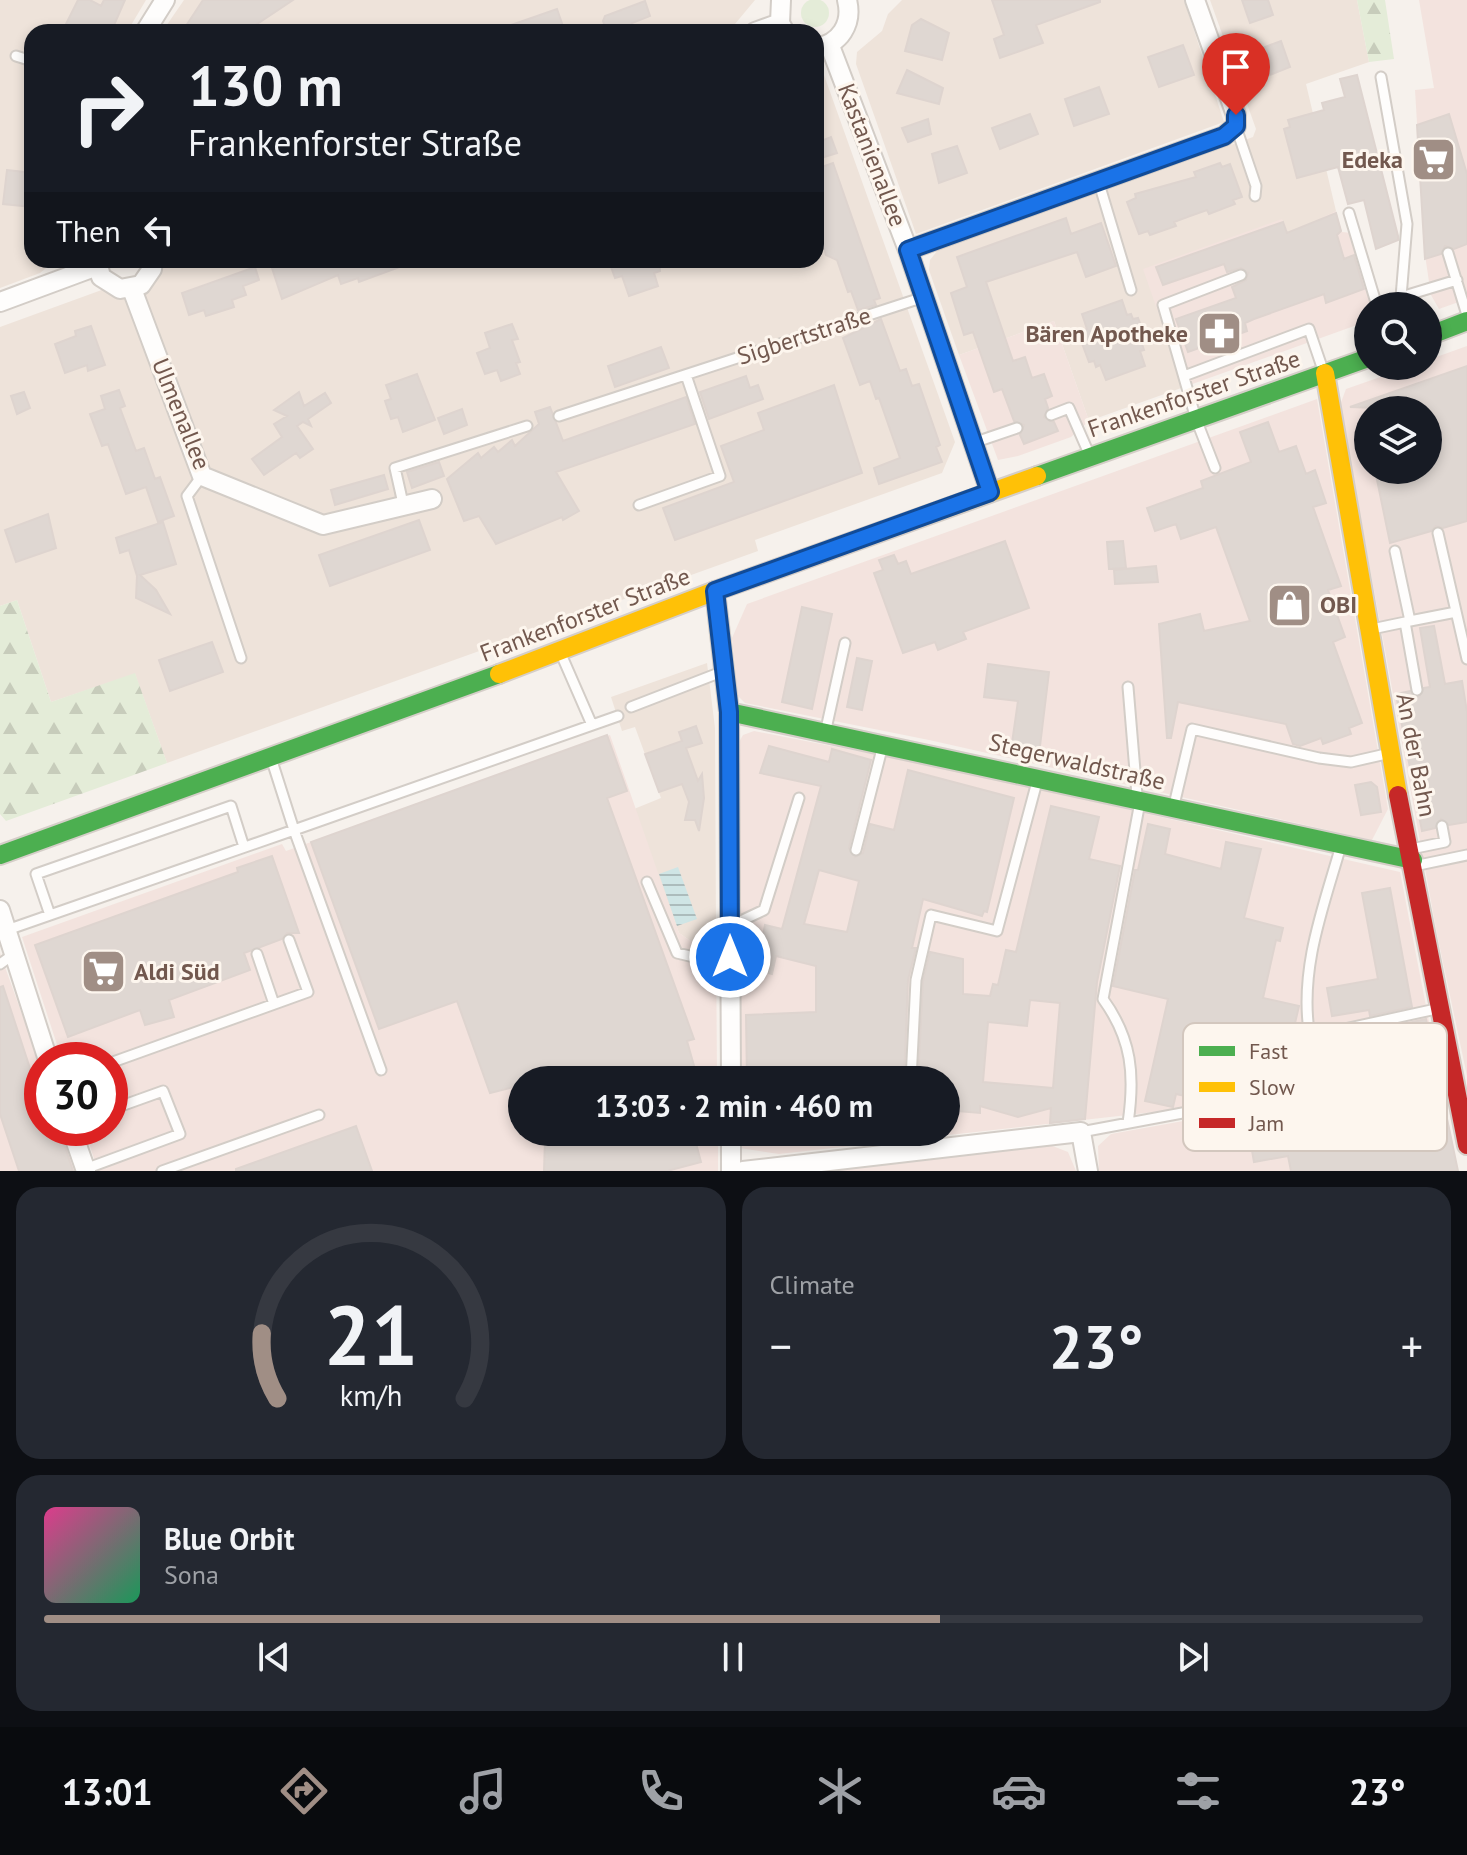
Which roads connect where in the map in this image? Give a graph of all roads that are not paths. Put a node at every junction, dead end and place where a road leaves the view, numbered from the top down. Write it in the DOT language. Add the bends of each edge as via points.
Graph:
graph roads {
  1 [pos="165,0"];
  2 [pos="781,0"];
  3 [pos="847,0"];
  4 [pos="1195,0"];
  5 [pos="150,24"];
  6 [pos="782,24"];
  7 [pos="824,46"];
  8 [pos="824,49"];
  9 [pos="16,56"];
  10 [pos="24,58"];
  11 [pos="1381,77"];
  12 [pos="1236,126"];
  13 [pos="1098,180"];
  14 [pos="1255,196"];
  15 [pos="1349,213"];
  16 [pos="908,250"];
  17 [pos="1448,253"];
  18 [pos="85,268"];
  19 [pos="100,268"];
  20 [pos="151,268"];
  21 [pos="1241,275"];
  22 [pos="1457,280"];
  23 [pos="132,289"];
  24 [pos="1131,290"];
  25 [pos="1373,292"];
  26 [pos="1403,292"];
  27 [pos="1427,292"];
  28 [pos="921,298"];
  29 [pos="0,302"];
  30 [pos="1467,315"];
  31 [pos="1467,321"];
  32 [pos="1442,331"];
  33 [pos="1354,363"];
  34 [pos="1325,373"];
  35 [pos="686,375"];
  36 [pos="1184,376"];
  37 [pos="1051,415"];
  38 [pos="559,416"];
  39 [pos="1196,419"];
  40 [pos="527,426"];
  41 [pos="1017,428"];
  42 [pos="973,443"];
  43 [pos="1090,456"];
  44 [pos="1215,468"];
  45 [pos="202,476"];
  46 [pos="990,492"];
  47 [pos="432,499"];
  48 [pos="639,505"];
  49 [pos="404,508"];
  50 [pos="1438,533"];
  51 [pos="1395,551"];
  52 [pos="715,591"];
  53 [pos="1456,612"];
  54 [pos="1408,621"];
  55 [pos="1369,629"];
  56 [pos="845,643"];
  57 [pos="559,651"];
  58 [pos="241,658"];
  59 [pos="1467,659"];
  60 [pos="724,671"];
  61 [pos="1128,687"];
  62 [pos="1417,690"];
  63 [pos="631,707"];
  64 [pos="729,712"];
  65 [pos="618,716"];
  66 [pos="592,725"];
  67 [pos="826,731"];
  68 [pos="884,742"];
  69 [pos="1390,753"];
  70 [pos="271,758"];
  71 [pos="1038,778"];
  72 [pos="799,798"];
  73 [pos="1139,802"];
  74 [pos="1173,809"];
  75 [pos="1442,826"];
  76 [pos="294,830"];
  77 [pos="1341,845"];
  78 [pos="244,847"];
  79 [pos="856,850"];
  80 [pos="0,855"];
  81 [pos="1467,855"];
  82 [pos="1413,859"];
  83 [pos="647,882"];
  84 [pos="0,910"];
  85 [pos="50,915"];
  86 [pos="730,926"];
  87 [pos="7,930"];
  88 [pos="289,940"];
  89 [pos="257,954"];
  90 [pos="730,957"];
  91 [pos="7,959"];
  92 [pos="274,1004"];
  93 [pos="1441,1008"];
  94 [pos="1309,1023"];
  95 [pos="1372,1023"];
  96 [pos="1444,1023"];
  97 [pos="1447,1040"];
  98 [pos="41,1042"];
  99 [pos="128,1057"];
  100 [pos="731,1066"];
  101 [pos="912,1066"];
  102 [pos="381,1070"];
  103 [pos="128,1104"];
  104 [pos="1183,1113"];
  105 [pos="319,1115"];
  106 [pos="1128,1123"];
  107 [pos="1081,1132"];
  108 [pos="1467,1145"];
  109 [pos="77,1146"];
  110 [pos="731,1146"];
  111 [pos="908,1146"];
  112 [pos="908,1152"];
  113 [pos="829,1166"];
  114 [pos="85,1170"];
  115 [pos="162,1171"];
  116 [pos="731,1171"];
  117 [pos="743,1171"];
  118 [pos="1088,1171"];
  1 -- 5 [label="street"];
  2 -- 6 [label="street"];
  3 -- 7 [label="street" via="848,23"];
  4 -- 12 [label="street"];
  8 -- 16 [label="street, Kastanienallee"];
  9 -- 10 [label="lane"];
  11 -- 26 [label="lane" via="1407,224"];
  12 -- 13 [label="street" via="1224,136"];
  12 -- 14 [label="lane"];
  13 -- 16 [label="street"];
  13 -- 24 [label="lane"];
  15 -- 25 [label="lane"];
  16 -- 28 [label="street, Kastanienallee"];
  17 -- 22 [label="lane"];
  18 -- 29 [label="street"];
  19 -- 23 [label="street" via="109,285"];
  20 -- 23 [label="street" via="148,278"];
  21 -- 36 [label="lane" via="1163,305"];
  22 -- 27 [label="lane"];
  22 -- 30 [label="lane"];
  23 -- 45 [label="street, Ulmenallee"];
  28 -- 35 [label="lane, Sigbertstraße"];
  28 -- 42 [label="street, Kastanienallee"];
  31 -- 32 [label="main road"];
  33 -- 34 [label="main road, Frankenforster Straße"];
  34 -- 36 [label="lane" via="1309,329"];
  34 -- 39 [label="main road, Frankenforster Straße"];
  34 -- 55 [label="main road, An der Bahn"];
  35 -- 38 [label="lane, Sigbertstraße"];
  35 -- 48 [label="lane" via="720,476"];
  36 -- 39 [label="lane"];
  37 -- 43 [label="lane" via="1069,408"];
  39 -- 43 [label="main road, Frankenforster Straße"];
  39 -- 44 [label="lane"];
  40 -- 49 [label="lane" via="395,468"];
  41 -- 42 [label="lane"];
  42 -- 46 [label="street, Kastanienallee"];
  43 -- 46 [label="main road, Frankenforster Straße"];
  45 -- 49 [label="street, Ulmenallee" via="323,525"];
  45 -- 58 [label="lane" via="187,496"];
  46 -- 52 [label="main road, Frankenforster Straße"];
  47 -- 49 [label="street, Ulmenallee"];
  50 -- 53 [label="lane"];
  51 -- 54 [label="lane"];
  52 -- 57 [label="main road, Frankenforster Straße"];
  52 -- 60 [label="street"];
  53 -- 54 [label="lane"];
  53 -- 59 [label="lane"];
  54 -- 55 [label="lane"];
  54 -- 62 [label="lane"];
  55 -- 69 [label="main road, An der Bahn"];
  56 -- 67 [label="lane"];
  57 -- 66 [label="lane"];
  57 -- 70 [label="main road, Frankenforster Straße"];
  60 -- 63 [label="lane"];
  60 -- 64 [label="street"];
  61 -- 73 [label="lane"];
  64 -- 67 [label="main road, Stegerwaldstraße"];
  64 -- 86 [label="street"];
  65 -- 66 [label="lane"];
  66 -- 76 [label="lane"];
  67 -- 68 [label="main road, Stegerwaldstraße"];
  68 -- 71 [label="main road, Stegerwaldstraße"];
  68 -- 79 [label="lane"];
  69 -- 74 [label="lane" via="1351,762 1330,760 1192,729"];
  69 -- 82 [label="main road, An der Bahn"];
  70 -- 76 [label="lane"];
  70 -- 80 [label="main road, Frankenforster Straße"];
  71 -- 73 [label="main road, Stegerwaldstraße"];
  71 -- 101 [label="lane" via="997,931 931,915 916,980"];
  72 -- 86 [label="lane" via="764,910"];
  73 -- 74 [label="main road, Stegerwaldstraße"];
  73 -- 106 [label="lane" via="1103,999 1131,1051 1134,1085"];
  74 -- 77 [label="main road, Stegerwaldstraße"];
  75 -- 82 [label="lane" via="1445,842"];
  76 -- 78 [label="lane"];
  76 -- 102 [label="lane"];
  77 -- 82 [label="main road, Stegerwaldstraße"];
  77 -- 94 [label="lane" via="1315,939 1307,985"];
  78 -- 85 [label="lane"];
  78 -- 85 [label="lane" via="231,806 36,874"];
  81 -- 82 [label="lane"];
  82 -- 93 [label="main road, An der Bahn"];
  83 -- 90 [label="lane" via="677,953"];
  84 -- 87 [label="street"];
  85 -- 87 [label="lane"];
  86 -- 90 [label="street"];
  87 -- 91 [label="street"];
  88 -- 92 [label="lane" via="308,992"];
  89 -- 92 [label="lane"];
  90 -- 100 [label="street"];
  91 -- 98 [label="street"];
  92 -- 99 [label="lane"];
  93 -- 95 [label="lane"];
  93 -- 96 [label="main road, An der Bahn"];
  97 -- 108 [label="main road, An der Bahn"];
  103 -- 114 [label="lane" via="163,1091 180,1134"];
  104 -- 106 [label="lane"];
  105 -- 115 [label="lane"];
  106 -- 107 [label="lane"];
  107 -- 112 [label="street"];
  107 -- 118 [label="street"];
  109 -- 114 [label="street"];
  110 -- 116 [label="street"];
  111 -- 112 [label="lane"];
  112 -- 113 [label="street"];
  113 -- 117 [label="street"];
}
